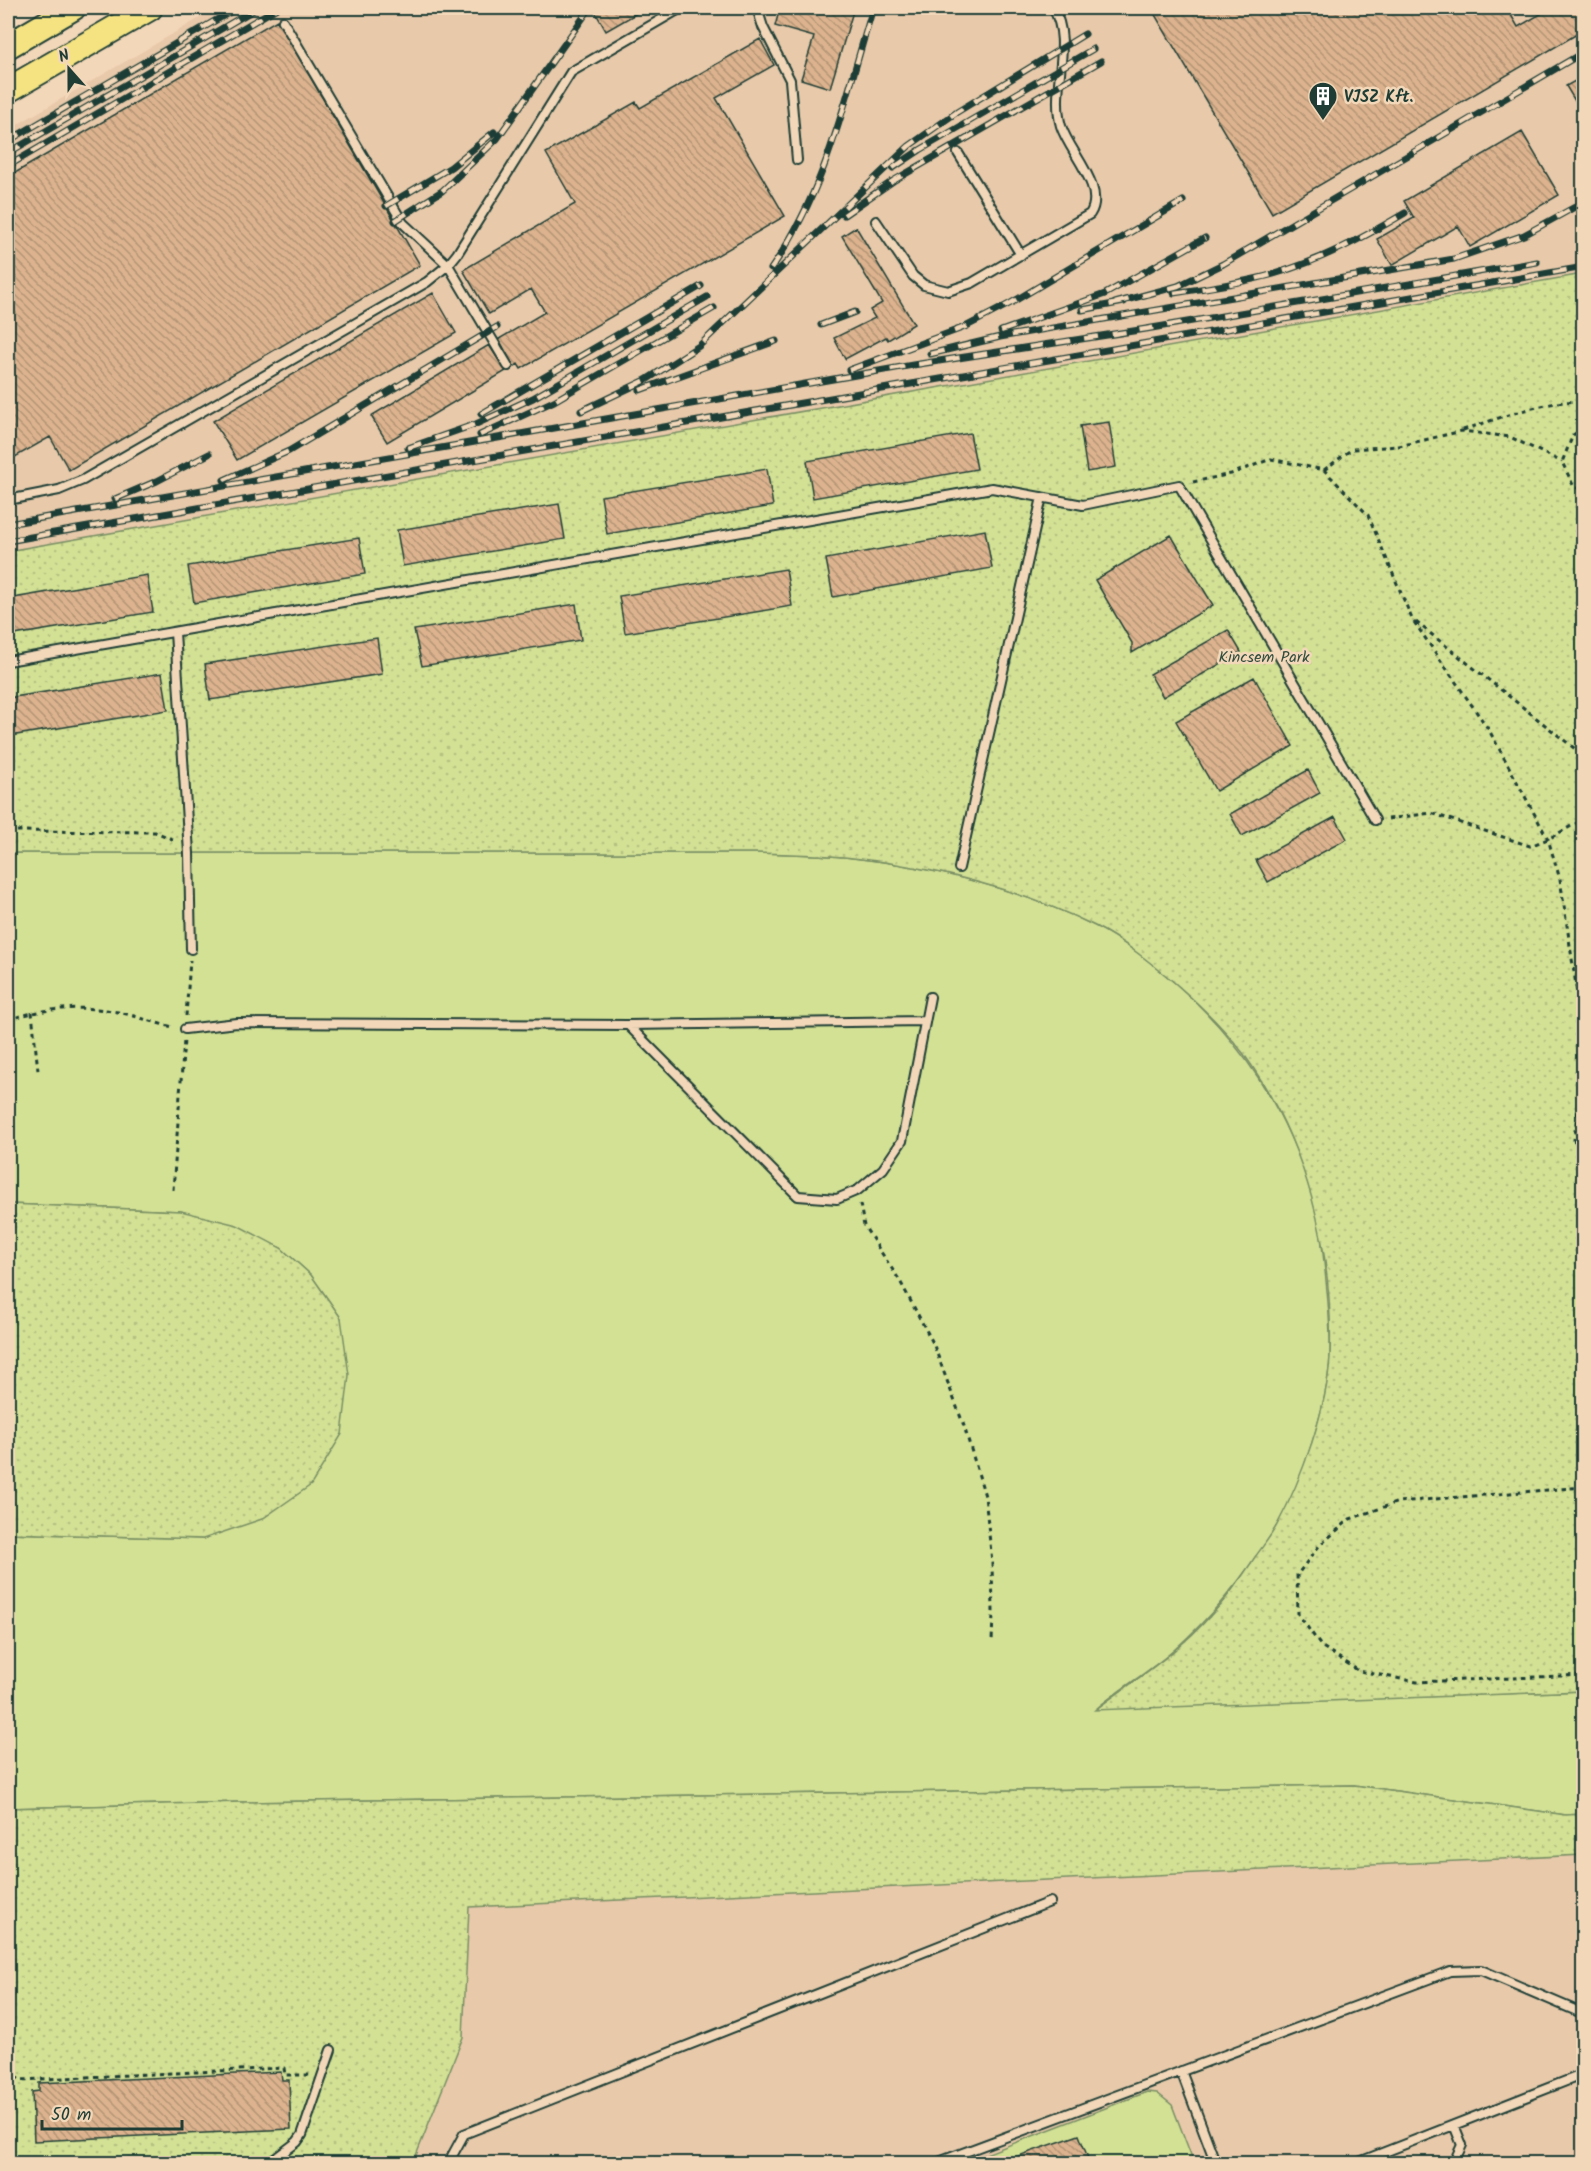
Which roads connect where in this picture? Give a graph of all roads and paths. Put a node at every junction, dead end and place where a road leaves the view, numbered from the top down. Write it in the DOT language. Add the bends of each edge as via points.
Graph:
graph roads {
  1 [pos="73,8"];
  2 [pos="150,8"];
  3 [pos="681,8"];
  4 [pos="757,8"];
  5 [pos="1053,8"];
  6 [pos="283,21"];
  7 [pos="8,46"];
  8 [pos="8,90"];
  9 [pos="958,153"];
  10 [pos="797,160"];
  11 [pos="876,221"];
  12 [pos="1021,255"];
  13 [pos="448,265"];
  14 [pos="508,366"];
  15 [pos="1584,401"];
  16 [pos="1584,428"];
  17 [pos="1462,431"];
  18 [pos="1562,462"];
  19 [pos="1324,470"];
  20 [pos="1179,485"];
  21 [pos="1584,490"];
  22 [pos="1042,497"];
  23 [pos="8,501"];
  24 [pos="1412,618"];
  25 [pos="175,632"];
  26 [pos="8,661"];
  27 [pos="1584,756"];
  28 [pos="1584,819"];
  29 [pos="1375,820"];
  30 [pos="8,831"];
  31 [pos="1548,839"];
  32 [pos="189,845"];
  33 [pos="959,867"];
  34 [pos="191,949"];
  35 [pos="930,996"];
  36 [pos="32,1012"];
  37 [pos="8,1020"];
  38 [pos="926,1021"];
  39 [pos="628,1024"];
  40 [pos="185,1029"];
  41 [pos="38,1071"];
  42 [pos="1584,1164"];
  43 [pos="173,1190"];
  44 [pos="858,1190"];
  45 [pos="1584,1487"];
  46 [pos="992,1644"];
  47 [pos="1584,1675"];
  48 [pos="1050,1902"];
  49 [pos="1584,2014"];
  50 [pos="331,2050"];
  51 [pos="8,2071"];
  52 [pos="1181,2071"];
  53 [pos="323,2074"];
  54 [pos="1584,2074"];
  55 [pos="1454,2125"];
  56 [pos="268,2163"];
  57 [pos="452,2163"];
  58 [pos="933,2163"];
  59 [pos="1216,2163"];
  60 [pos="1354,2163"];
  61 [pos="1453,2163"];
  1 -- 7 [label="main road"];
  2 -- 8 [label="main road"];
  3 -- 13 [label="lane" via="571,72"];
  4 -- 10 [label="lane" via="790,80"];
  5 -- 12 [label="lane" via="1061,37 1058,114 1066,138 1093,186 1095,203 1085,218"];
  6 -- 13 [label="lane" via="403,223"];
  9 -- 12 [label="lane"];
  11 -- 12 [label="lane" via="913,276 932,288 948,291 964,287"];
  13 -- 14 [label="lane"];
  13 -- 23 [label="lane" via="427,282 83,480 59,490"];
  15 -- 17 [label="path" via="1561,401"];
  16 -- 18 [label="path" via="1573,435"];
  17 -- 18 [label="path" via="1510,437"];
  17 -- 19 [label="path" via="1399,446 1352,449"];
  18 -- 21 [label="path" via="1574,487"];
  19 -- 20 [label="path" via="1271,459 1231,474"];
  19 -- 24 [label="path" via="1368,515"];
  20 -- 22 [label="lane" via="1083,505"];
  20 -- 29 [label="lane"];
  22 -- 25 [label="lane" via="992,488"];
  22 -- 33 [label="lane"];
  24 -- 27 [label="path"];
  24 -- 31 [label="path" via="1489,730"];
  25 -- 26 [label="lane"];
  25 -- 32 [label="lane"];
  28 -- 31 [label="path"];
  29 -- 31 [label="path" via="1431,813 1530,846"];
  30 -- 32 [label="path" via="155,832"];
  31 -- 42 [label="path" via="1560,879 1577,992 1581,1088 1574,1140"];
  32 -- 34 [label="lane"];
  34 -- 40 [label="path"];
  35 -- 38 [label="lane"];
  36 -- 37 [label="path"];
  36 -- 40 [label="path" via="73,1008 118,1012"];
  36 -- 41 [label="path"];
  38 -- 39 [label="lane"];
  38 -- 44 [label="lane" via="902,1141 883,1169"];
  39 -- 40 [label="lane" via="237,1023"];
  39 -- 44 [label="lane" via="798,1196 837,1199"];
  40 -- 43 [label="path"];
  44 -- 46 [label="path" via="864,1226 900,1281 933,1343 985,1496 992,1572"];
  45 -- 47 [label="path" via="1398,1502 1350,1519 1319,1546 1297,1575 1298,1614 1321,1646 1359,1671 1417,1682"];
  48 -- 57 [label="lane" via="464,2134"];
  49 -- 52 [label="lane" via="1481,1970 1450,1971"];
  50 -- 53 [label="lane"];
  51 -- 53 [label="path" via="20,2080 284,2068 285,2075"];
  52 -- 58 [label="lane"];
  52 -- 59 [label="lane"];
  53 -- 56 [label="lane" via="302,2135"];
  54 -- 55 [label="lane"];
  55 -- 60 [label="lane"];
  55 -- 61 [label="lane" via="1462,2145"];
}
